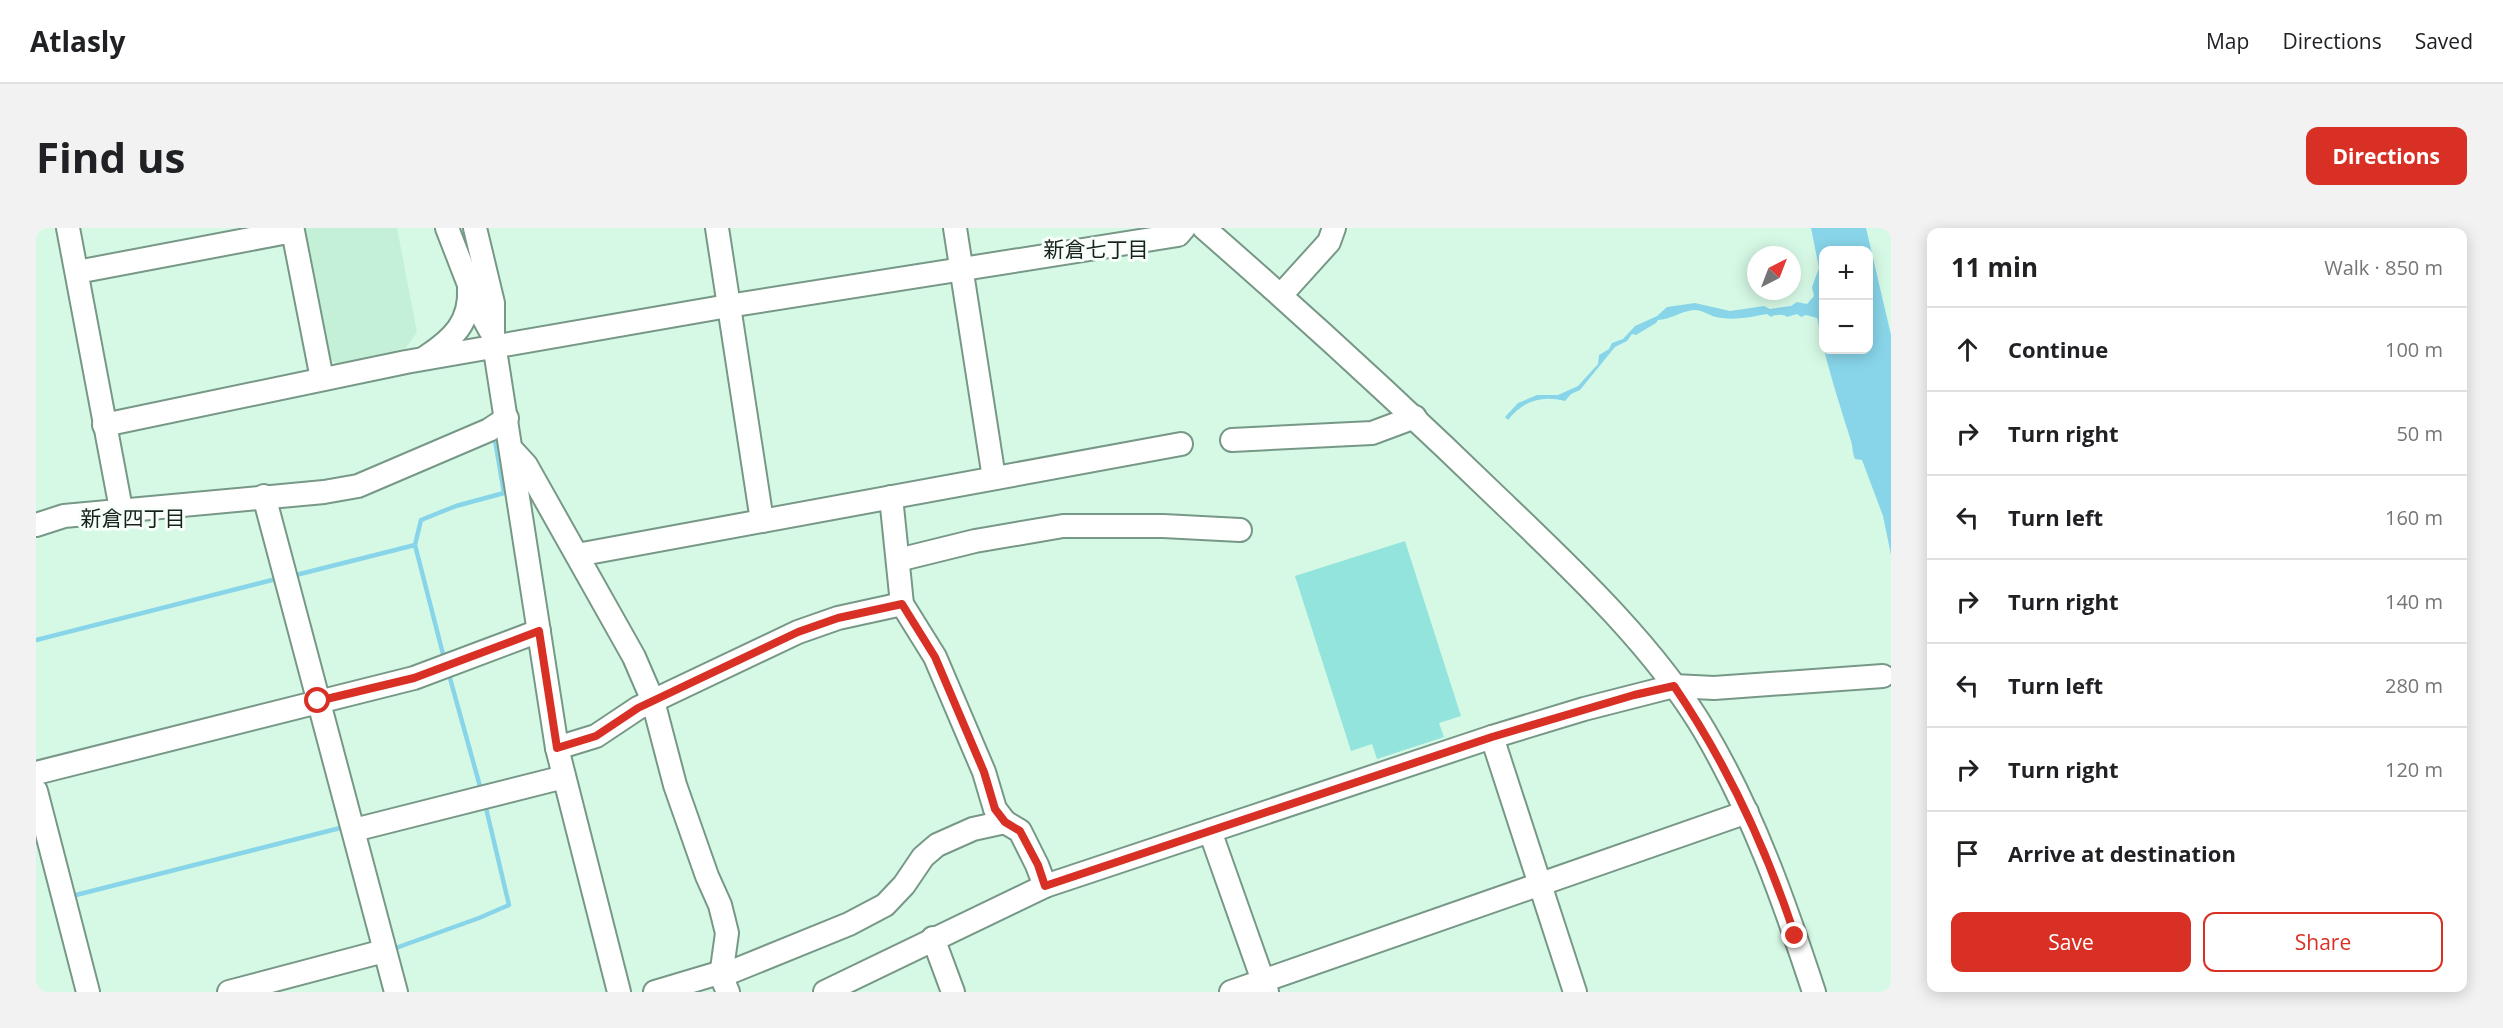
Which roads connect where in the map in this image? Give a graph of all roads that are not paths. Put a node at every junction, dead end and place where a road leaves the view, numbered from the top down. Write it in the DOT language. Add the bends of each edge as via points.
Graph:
graph roads {
  1 [pos="68,228"];
  2 [pos="447,228"];
  3 [pos="475,228"];
  4 [pos="717,228"];
  5 [pos="955,228"];
  6 [pos="1184,228"];
  7 [pos="1204,228"];
  8 [pos="1334,228"];
  9 [pos="961,269"];
  10 [pos="77,272"];
  11 [pos="467,279"];
  12 [pos="1281,295"];
  13 [pos="728,306"];
  14 [pos="494,342"];
  15 [pos="422,360"];
  16 [pos="322,379"];
  17 [pos="1415,417"];
  18 [pos="507,418"];
  19 [pos="104,424"];
  20 [pos="1232,440"];
  21 [pos="1181,444"];
  22 [pos="513,451"];
  23 [pos="994,478"];
  24 [pos="264,496"];
  25 [pos="891,497"];
  26 [pos="121,510"];
  27 [pos="762,521"];
  28 [pos="36,525"];
  29 [pos="1240,530"];
  30 [pos="577,555"];
  31 [pos="898,560"];
  32 [pos="902,604"];
  33 [pos="539,631"];
  34 [pos="1883,676"];
  35 [pos="1674,686"];
  36 [pos="318,701"];
  37 [pos="653,701"];
  38 [pos="1492,737"];
  39 [pos="557,748"];
  40 [pos="36,773"];
  41 [pos="564,777"];
  42 [pos="36,791"];
  43 [pos="1748,812"];
  44 [pos="1005,822"];
  45 [pos="354,830"];
  46 [pos="1210,831"];
  47 [pos="1540,885"];
  48 [pos="1045,886"];
  49 [pos="933,938"];
  50 [pos="384,951"];
  51 [pos="723,980"];
  52 [pos="1265,986"];
  53 [pos="88,992"];
  54 [pos="229,992"];
  55 [pos="396,992"];
  56 [pos="619,992"];
  57 [pos="655,992"];
  58 [pos="825,992"];
  59 [pos="953,992"];
  60 [pos="1231,992"];
  61 [pos="1575,992"];
  62 [pos="1814,992"];
  1 -- 10 [label="street"];
  2 -- 11 [label="street"];
  3 -- 14 [label="street" via="493,303"];
  4 -- 13 [label="street"];
  5 -- 9 [label="street"];
  6 -- 9 [label="street" via="1178,235"];
  7 -- 12 [label="street"];
  8 -- 12 [label="street" via="1329,242"];
  9 -- 13 [label="street"];
  9 -- 23 [label="street"];
  10 -- 16 [label="street" via="293,231"];
  10 -- 19 [label="street"];
  11 -- 14 [label="street"];
  11 -- 15 [label="street" via="470,296 464,322 451,339"];
  12 -- 17 [label="street"];
  13 -- 14 [label="street"];
  13 -- 27 [label="street"];
  14 -- 15 [label="street"];
  14 -- 18 [label="street"];
  15 -- 16 [label="street"];
  16 -- 19 [label="street"];
  17 -- 20 [label="street" via="1372,433"];
  17 -- 35 [label="street" via="1566,564"];
  18 -- 22 [label="street"];
  18 -- 24 [label="street" via="489,430 358,486"];
  19 -- 26 [label="street"];
  21 -- 23 [label="street"];
  22 -- 30 [label="street" via="526,465"];
  22 -- 33 [label="street"];
  23 -- 25 [label="street"];
  24 -- 26 [label="street"];
  24 -- 36 [label="street"];
  25 -- 27 [label="street"];
  25 -- 31 [label="street"];
  26 -- 28 [label="street" via="64,516"];
  27 -- 30 [label="street"];
  29 -- 31 [label="street" via="1063,526 975,541"];
  30 -- 37 [label="street" via="634,657"];
  31 -- 32 [label="street"];
  32 -- 37 [label="street" via="838,618 798,632"];
  32 -- 44 [label="street" via="935,657 984,772 995,809"];
  33 -- 36 [label="street" via="414,678"];
  33 -- 39 [label="street"];
  34 -- 35 [label="street" via="1714,688"];
  35 -- 38 [label="street"];
  35 -- 43 [label="street" via="1703,728"];
  36 -- 40 [label="street"];
  36 -- 45 [label="street"];
  37 -- 39 [label="street" via="596,736"];
  37 -- 51 [label="street" via="679,795 720,905 727,933"];
  38 -- 46 [label="street"];
  38 -- 47 [label="street"];
  39 -- 41 [label="street"];
  41 -- 45 [label="street"];
  41 -- 56 [label="street"];
  42 -- 53 [label="street"];
  43 -- 47 [label="street"];
  43 -- 62 [label="street"];
  44 -- 48 [label="street" via="1020,831"];
  44 -- 51 [label="street" via="973,829 937,845 885,905"];
  45 -- 50 [label="street"];
  46 -- 48 [label="street"];
  46 -- 52 [label="street"];
  47 -- 52 [label="street"];
  47 -- 61 [label="street"];
  48 -- 49 [label="street"];
  49 -- 58 [label="street"];
  49 -- 59 [label="street"];
  50 -- 54 [label="street"];
  50 -- 55 [label="street"];
  51 -- 57 [label="street"];
  52 -- 60 [label="street"];
}
